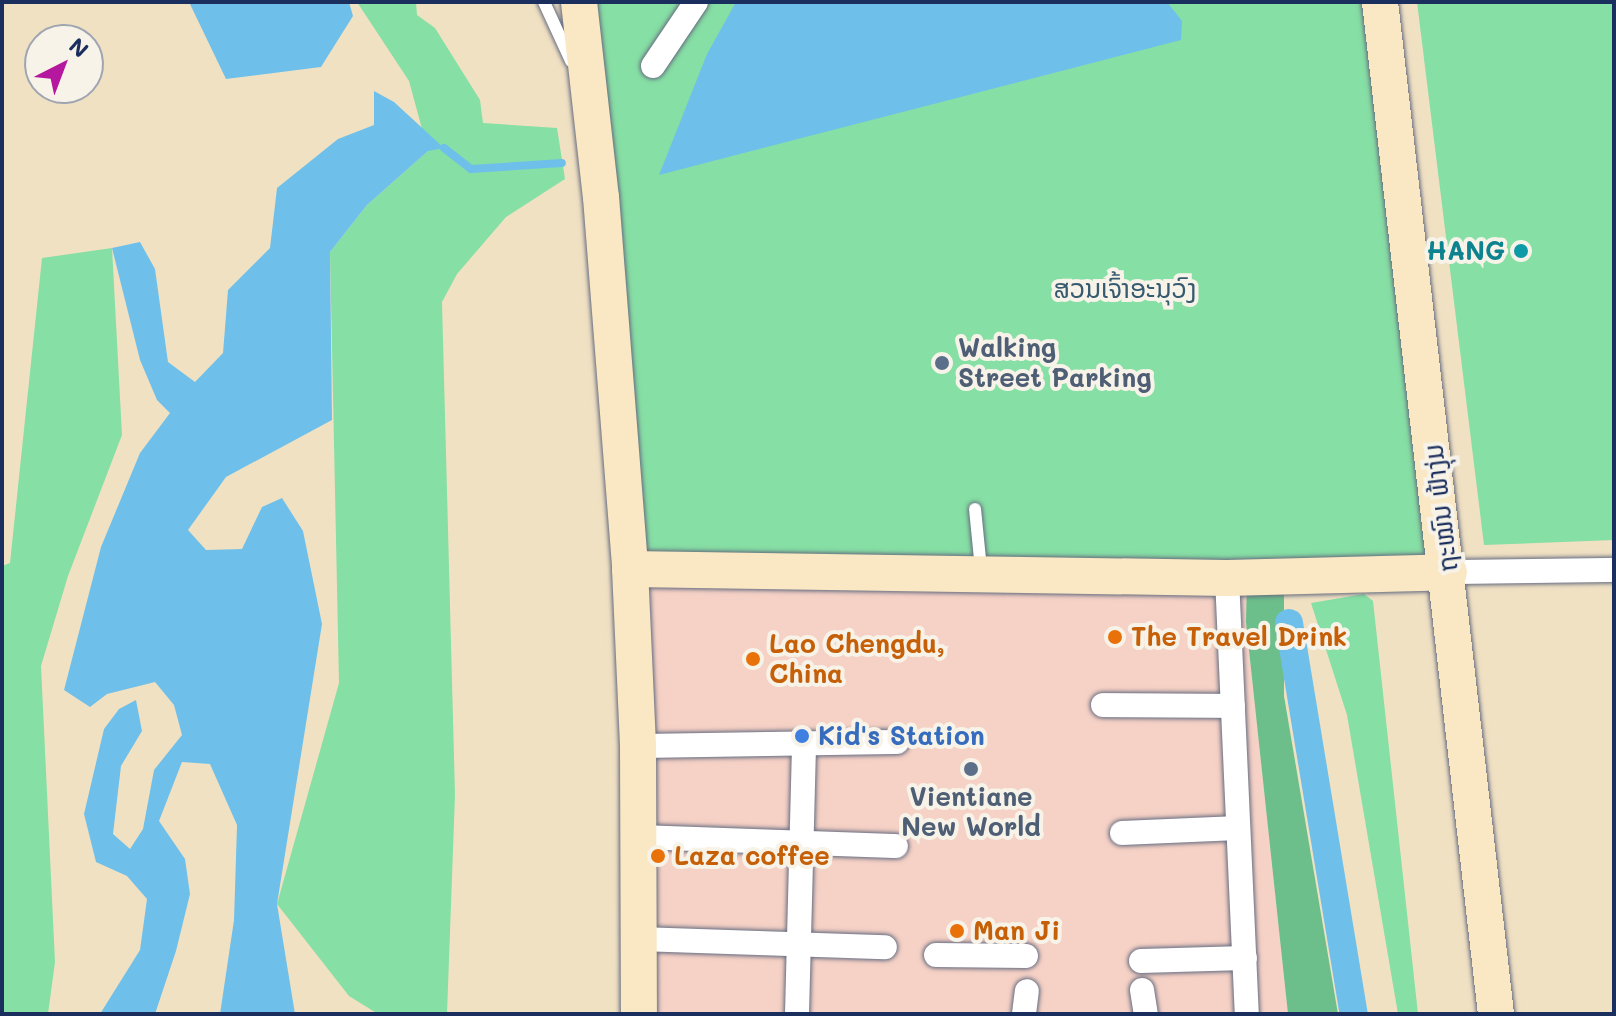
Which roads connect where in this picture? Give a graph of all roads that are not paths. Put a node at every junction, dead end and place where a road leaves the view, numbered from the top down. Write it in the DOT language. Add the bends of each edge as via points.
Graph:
graph roads {
  1 [pos="544,2"];
  2 [pos="579,2"];
  3 [pos="696,2"];
  4 [pos="1380,2"];
  5 [pos="653,66"];
  6 [pos="592,117"];
  7 [pos="975,509"];
  8 [pos="630,569"];
  9 [pos="1614,570"];
  10 [pos="981,572"];
  11 [pos="1449,572"];
  12 [pos="1227,578"];
  13 [pos="1103,705"];
  14 [pos="1233,706"];
  15 [pos="897,742"];
  16 [pos="804,743"];
  17 [pos="638,746"];
  18 [pos="1238,828"];
  19 [pos="1122,833"];
  20 [pos="637,837"];
  21 [pos="803,842"];
  22 [pos="896,846"];
  23 [pos="639,939"];
  24 [pos="799,945"];
  25 [pos="885,947"];
  26 [pos="936,955"];
  27 [pos="1026,956"];
  28 [pos="1245,958"];
  29 [pos="1141,961"];
  30 [pos="639,1014"];
  31 [pos="797,1014"];
  32 [pos="1247,1014"];
  33 [pos="1496,1014"];
  1 -- 6 [label="lane"];
  2 -- 6 [label="street"];
  3 -- 5 [label="street"];
  4 -- 11 [label="street, ຖະໝົນ ຟ້າງຸ່ມ"];
  6 -- 8 [label="street"];
  7 -- 10 [label="lane"];
  8 -- 10 [label="street"];
  8 -- 17 [label="street"];
  9 -- 11 [label="street"];
  10 -- 12 [label="street"];
  11 -- 12 [label="street"];
  11 -- 33 [label="street, ຖະໝົນ ຟ້າງຸ່ມ"];
  12 -- 14 [label="street"];
  13 -- 14 [label="street"];
  14 -- 18 [label="street"];
  15 -- 16 [label="street"];
  16 -- 17 [label="street"];
  16 -- 21 [label="street"];
  17 -- 20 [label="street"];
  18 -- 19 [label="street"];
  18 -- 28 [label="street"];
  20 -- 21 [label="street"];
  20 -- 23 [label="street"];
  21 -- 22 [label="street"];
  21 -- 24 [label="street"];
  23 -- 24 [label="street"];
  23 -- 30 [label="street"];
  24 -- 25 [label="street"];
  24 -- 31 [label="street"];
  26 -- 27 [label="street"];
  28 -- 29 [label="street"];
  28 -- 32 [label="street"];
}
